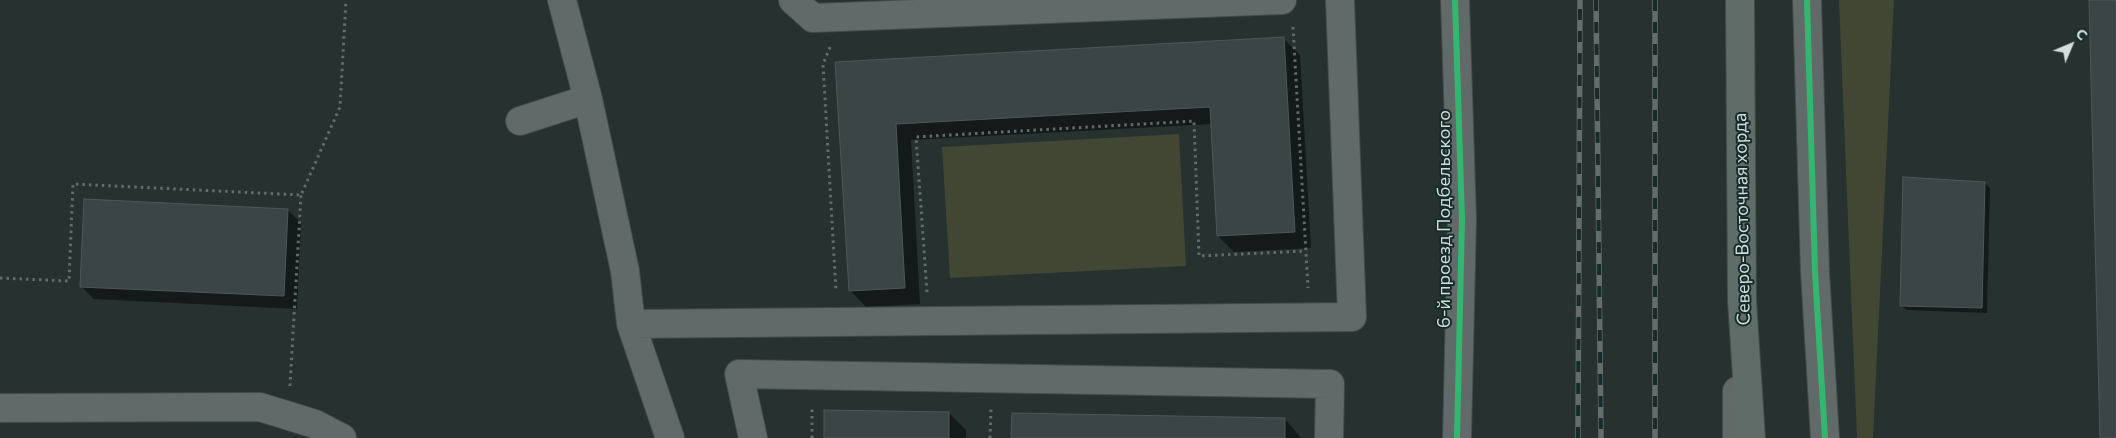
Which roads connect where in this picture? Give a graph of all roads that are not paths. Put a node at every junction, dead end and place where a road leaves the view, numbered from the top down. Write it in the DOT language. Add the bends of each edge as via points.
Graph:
graph roads {
  1 [pos="562,0"];
  2 [pos="1340,0"];
  3 [pos="1455,0"];
  4 [pos="1734,0"];
  5 [pos="1740,0"];
  6 [pos="1807,0"];
  7 [pos="803,9"];
  8 [pos="1288,12"];
  9 [pos="588,99"];
  10 [pos="520,121"];
  11 [pos="631,324"];
  12 [pos="0,408"];
  13 [pos="342,438"];
  14 [pos="670,438"];
  15 [pos="753,438"];
  16 [pos="1329,438"];
  17 [pos="1457,438"];
  18 [pos="1737,438"];
  19 [pos="1751,438"];
  20 [pos="1825,438"];
  1 -- 9 [label="street"];
  2 -- 11 [label="street" via="1352,317"];
  3 -- 17 [label="street, 6-й проезд Подбельского" via="1462,218"];
  4 -- 18 [label="street, Северо-Восточная хорда"];
  5 -- 19 [label="main road, Северо-Восточная хорда" via="1742,301"];
  6 -- 20 [label="street" via="1815,272"];
  7 -- 8 [label="street"];
  9 -- 10 [label="street"];
  9 -- 11 [label="street" via="625,271"];
  11 -- 14 [label="street"];
  12 -- 13 [label="street" via="260,407 315,424"];
  15 -- 16 [label="street" via="738,374 1330,384"];
}
